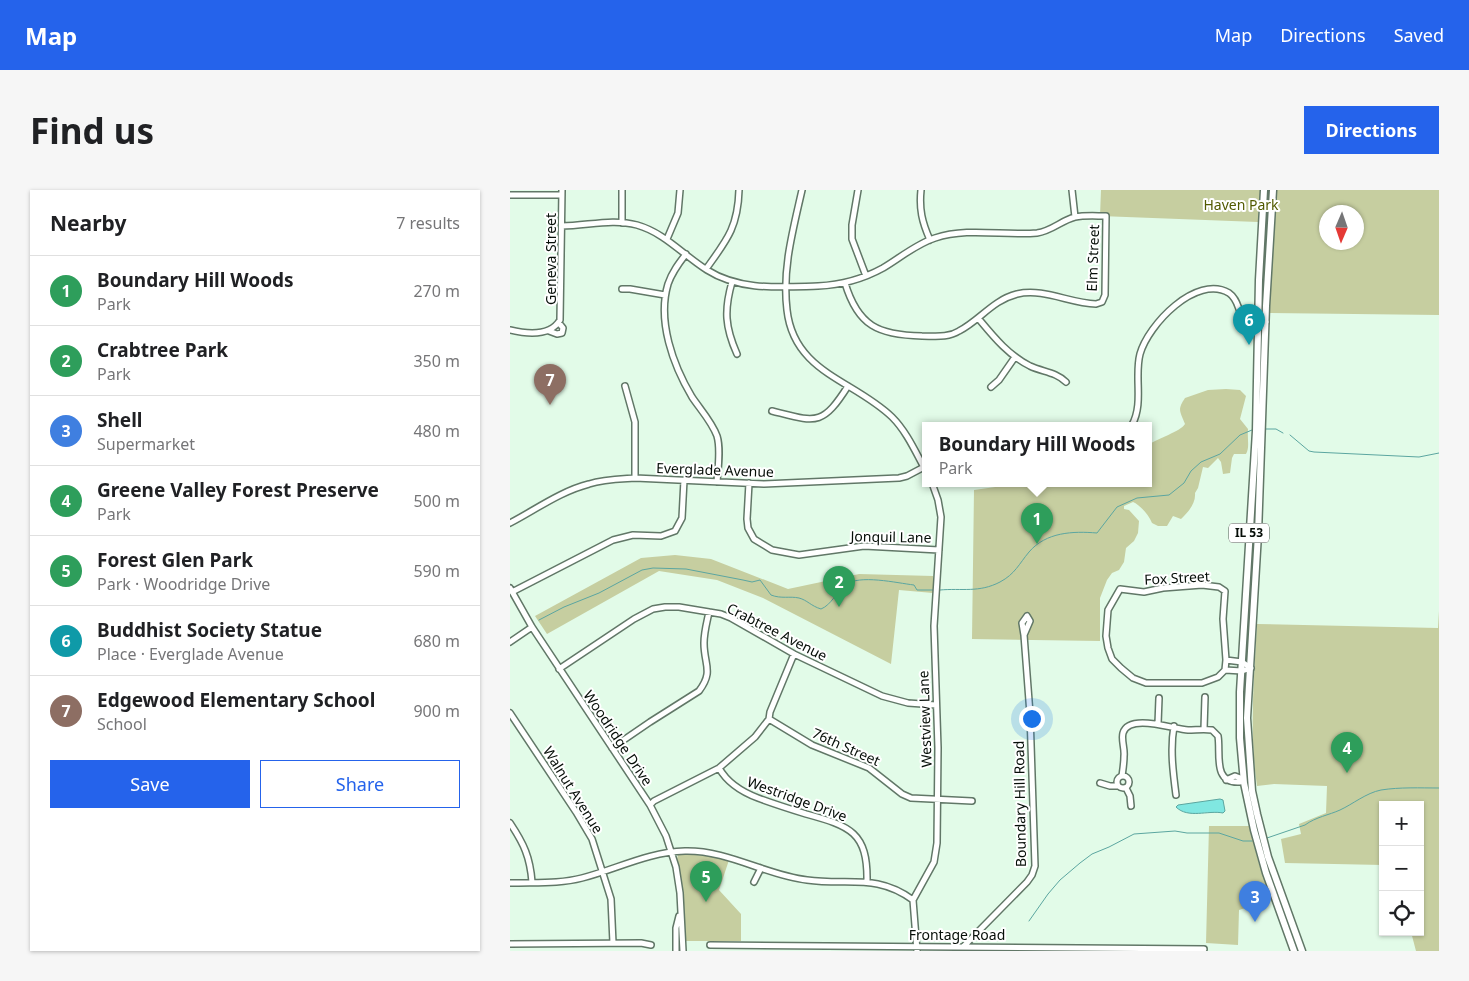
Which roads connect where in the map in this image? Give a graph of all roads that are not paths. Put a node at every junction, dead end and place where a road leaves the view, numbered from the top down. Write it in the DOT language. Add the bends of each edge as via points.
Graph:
graph roads {
  1 [pos="622,190"];
  2 [pos="680,190"];
  3 [pos="739,190"];
  4 [pos="802,190"];
  5 [pos="858,190"];
  6 [pos="921,190"];
  7 [pos="1072,190"];
  8 [pos="1264,190"];
  9 [pos="1272,190"];
  10 [pos="562,192"];
  11 [pos="510,195"];
  12 [pos="1075,217"];
  13 [pos="622,223"];
  14 [pos="562,226"];
  15 [pos="667,239"];
  16 [pos="930,240"];
  17 [pos="686,254"];
  18 [pos="706,269"];
  19 [pos="866,276"];
  20 [pos="732,282"];
  21 [pos="845,282"];
  22 [pos="786,286"];
  23 [pos="622,289"];
  24 [pos="665,295"];
  25 [pos="978,318"];
  26 [pos="1258,321"];
  27 [pos="1266,322"];
  28 [pos="510,330"];
  29 [pos="738,354"];
  30 [pos="1015,357"];
  31 [pos="1066,382"];
  32 [pos="625,386"];
  33 [pos="848,386"];
  34 [pos="991,387"];
  35 [pos="772,411"];
  36 [pos="1133,422"];
  37 [pos="922,463"];
  38 [pos="922,469"];
  39 [pos="635,478"];
  40 [pos="684,480"];
  41 [pos="717,482"];
  42 [pos="749,483"];
  43 [pos="933,487"];
  44 [pos="510,523"];
  45 [pos="939,550"];
  46 [pos="511,590"];
  47 [pos="709,612"];
  48 [pos="532,627"];
  49 [pos="1024,635"];
  50 [pos="510,642"];
  51 [pos="794,654"];
  52 [pos="1226,660"];
  53 [pos="1242,662"];
  54 [pos="1251,668"];
  55 [pos="559,669"];
  56 [pos="1225,670"];
  57 [pos="1242,671"];
  58 [pos="1204,697"];
  59 [pos="1159,698"];
  60 [pos="936,705"];
  61 [pos="510,713"];
  62 [pos="769,719"];
  63 [pos="1158,724"];
  64 [pos="1174,726"];
  65 [pos="1204,729"];
  66 [pos="612,748"];
  67 [pos="719,768"];
  68 [pos="1122,776"];
  69 [pos="1243,779"];
  70 [pos="1100,783"];
  71 [pos="1117,786"];
  72 [pos="1126,788"];
  73 [pos="1176,794"];
  74 [pos="938,800"];
  75 [pos="972,801"];
  76 [pos="650,805"];
  77 [pos="1131,806"];
  78 [pos="510,823"];
  79 [pos="672,852"];
  80 [pos="761,868"];
  81 [pos="603,871"];
  82 [pos="510,882"];
  83 [pos="532,882"];
  84 [pos="754,882"];
  85 [pos="867,882"];
  86 [pos="913,900"];
  87 [pos="680,911"];
  88 [pos="612,943"];
  89 [pos="510,944"];
  90 [pos="650,945"];
  91 [pos="710,945"];
  92 [pos="964,946"];
  93 [pos="1204,948"];
  94 [pos="917,949"];
  95 [pos="676,951"];
  96 [pos="682,951"];
  97 [pos="1294,951"];
  98 [pos="1302,951"];
  1 -- 13 [label="street"];
  2 -- 15 [label="street" via="678,213"];
  3 -- 18 [label="street" via="738,213 733,227"];
  4 -- 22 [label="street" via="788,256"];
  5 -- 19 [label="street" via="851,231"];
  6 -- 16 [label="street" via="920,213"];
  7 -- 12 [label="street"];
  8 -- 26 [label="main road, IL 53"];
  9 -- 27 [label="main road, IL 53"];
  10 -- 11 [label="street"];
  10 -- 14 [label="street, Geneva Street"];
  12 -- 16 [label="street" via="1038,233 954,234"];
  12 -- 25 [label="street, Elm Street" via="1106,216 1105,294 1102,302 1094,304 1040,293 1022,293 1002,300"];
  13 -- 14 [label="street"];
  13 -- 15 [label="street" via="645,228"];
  14 -- 28 [label="street, Geneva Street" via="561,312 557,325 548,331"];
  15 -- 17 [label="street"];
  16 -- 19 [label="street"];
  17 -- 18 [label="street"];
  17 -- 24 [label="street" via="673,272"];
  18 -- 20 [label="street"];
  19 -- 21 [label="street"];
  20 -- 22 [label="street" via="750,286"];
  20 -- 29 [label="street" via="726,319"];
  21 -- 22 [label="street"];
  21 -- 25 [label="street" via="861,316 876,328 891,334 948,336"];
  22 -- 33 [label="street" via="788,319 802,349 819,368"];
  23 -- 24 [label="street"];
  24 -- 41 [label="street" via="665,323 676,363 688,391 717,436"];
  25 -- 30 [label="street"];
  26 -- 27 [label="street"];
  26 -- 36 [label="street" via="1244,318 1235,298 1222,290 1204,291 1181,301 1152,329 1142,350 1138,409"];
  26 -- 53 [label="main road, IL 53" via="1256,432"];
  27 -- 54 [label="main road, IL 53"];
  30 -- 31 [label="street" via="1036,369 1060,376"];
  30 -- 34 [label="street"];
  32 -- 39 [label="street" via="635,422"];
  33 -- 35 [label="street" via="831,411 820,417 804,419"];
  33 -- 37 [label="street" via="893,417"];
  38 -- 42 [label="street, Everglade Avenue" via="895,479"];
  39 -- 40 [label="street, Everglade Avenue"];
  39 -- 44 [label="street, Everglade Avenue" via="601,481 580,487"];
  40 -- 41 [label="street, Everglade Avenue"];
  40 -- 46 [label="street" via="682,518 675,531 661,536 633,535 612,540"];
  41 -- 42 [label="street, Everglade Avenue"];
  42 -- 45 [label="street, Jonquil Lane" via="748,528 754,539 772,550 800,555 864,546"];
  43 -- 45 [label="street, Westview Lane" via="940,508"];
  45 -- 60 [label="street, Westview Lane" via="934,626"];
  46 -- 48 [label="street, Woodridge Drive"];
  47 -- 51 [label="street, Crabtree Avenue" via="739,621"];
  47 -- 55 [label="street, Crabtree Avenue" via="672,607 648,612"];
  47 -- 66 [label="street" via="704,636 708,676 704,684 699,691"];
  48 -- 50 [label="street"];
  48 -- 55 [label="street, Woodridge Drive"];
  49 -- 92 [label="street, Boundary Hill Road" via="1035,866 1027,882"];
  51 -- 60 [label="street, Crabtree Avenue" via="892,699"];
  51 -- 62 [label="street"];
  52 -- 53 [label="street"];
  52 -- 56 [label="street"];
  52 -- 56 [label="street, Fox Street" via="1225,591 1219,587 1202,585 1144,592 1120,589 1108,610 1107,642 1112,659 1133,678 1146,683 1202,683 1218,677"];
  53 -- 54 [label="street"];
  53 -- 57 [label="main road, IL 53"];
  54 -- 57 [label="street"];
  54 -- 98 [label="main road, IL 53" via="1247,718 1252,791 1268,857"];
  55 -- 66 [label="street, Woodridge Drive"];
  56 -- 57 [label="street"];
  57 -- 69 [label="main road, IL 53" via="1240,738"];
  58 -- 65 [label="street"];
  59 -- 63 [label="street"];
  60 -- 74 [label="street, Westview Lane"];
  61 -- 81 [label="street, Walnut Avenue" via="583,822"];
  62 -- 67 [label="street" via="755,737"];
  62 -- 74 [label="street, 76th Street" via="812,745 870,768 906,796 917,800"];
  63 -- 64 [label="street"];
  63 -- 68 [label="street" via="1133,723 1126,726 1122,736"];
  64 -- 65 [label="street" via="1187,730"];
  64 -- 73 [label="street" via="1172,760"];
  65 -- 69 [label="street" via="1212,730 1218,736 1221,771 1226,780 1235,776"];
  66 -- 76 [label="street, Woodridge Drive"];
  67 -- 76 [label="street"];
  67 -- 85 [label="street, Westridge Drive" via="723,776 744,793 847,828 864,850"];
  68 -- 71 [label="street" via="1117,779"];
  68 -- 72 [label="street" via="1129,780"];
  69 -- 97 [label="main road, IL 53" via="1263,865"];
  70 -- 71 [label="street"];
  71 -- 72 [label="street"];
  72 -- 77 [label="street"];
  74 -- 75 [label="street, 76th Street"];
  74 -- 86 [label="street, Westview Lane" via="934,862"];
  76 -- 79 [label="street, Woodridge Drive"];
  78 -- 83 [label="street" via="526,849"];
  79 -- 80 [label="street" via="709,852"];
  79 -- 81 [label="street"];
  79 -- 87 [label="street, Woodridge Drive"];
  80 -- 84 [label="street"];
  80 -- 85 [label="street" via="807,880"];
  81 -- 83 [label="street" via="566,881"];
  81 -- 88 [label="street, Walnut Avenue" via="611,899"];
  82 -- 83 [label="street"];
  85 -- 86 [label="street" via="889,886"];
  86 -- 94 [label="street"];
  87 -- 95 [label="street, Woodridge Drive"];
  87 -- 96 [label="street, Woodridge Drive"];
  88 -- 89 [label="street"];
  88 -- 90 [label="street"];
  91 -- 94 [label="street, Frontage Road"];
  92 -- 93 [label="street, Frontage Road"];
  92 -- 94 [label="street, Frontage Road"];
}
